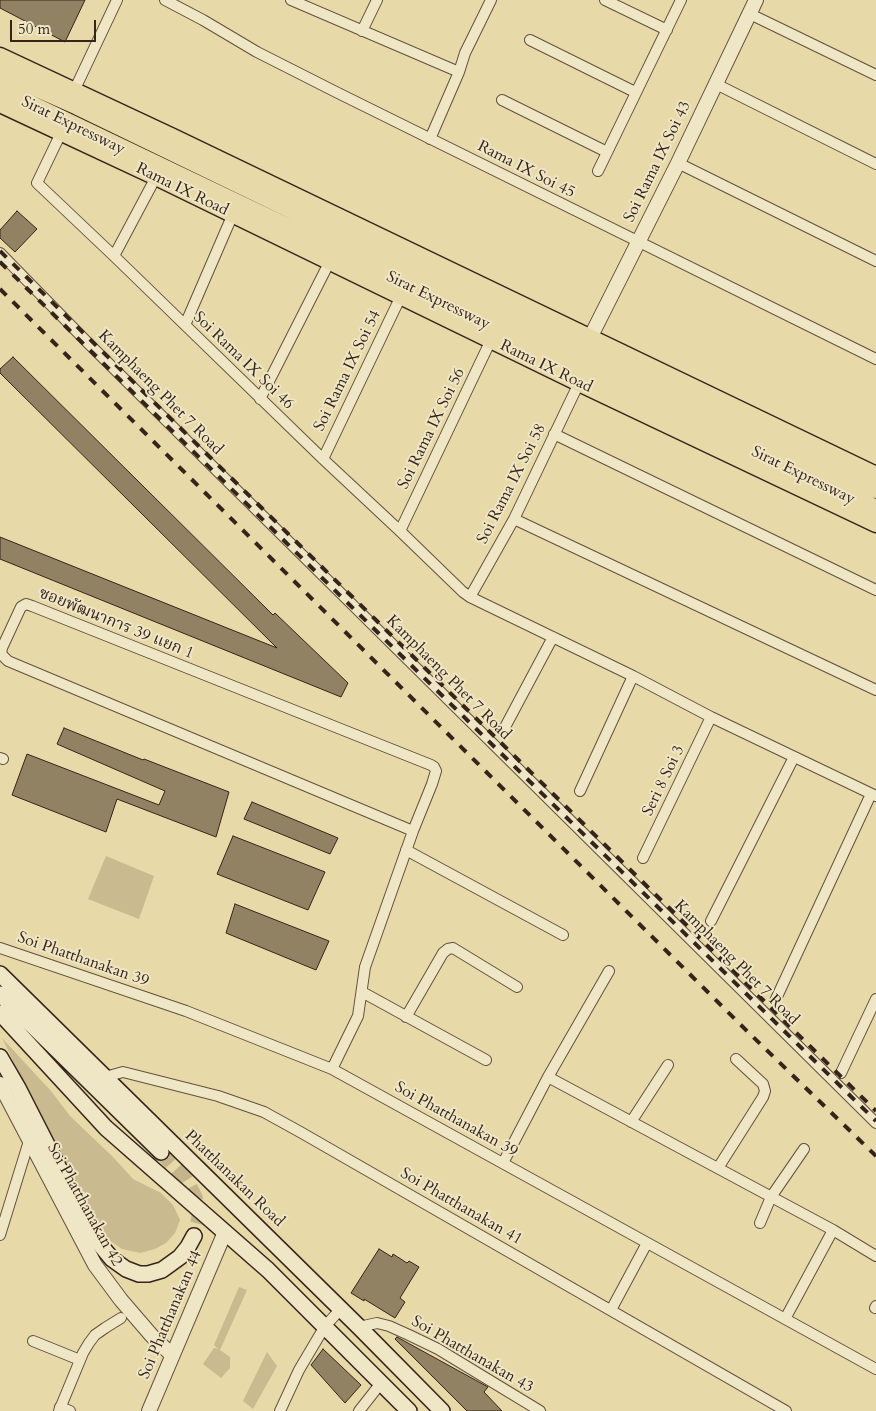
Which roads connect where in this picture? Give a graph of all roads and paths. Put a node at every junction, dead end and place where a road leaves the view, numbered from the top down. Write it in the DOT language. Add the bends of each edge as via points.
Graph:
graph roads {
  1 [pos="117,0"];
  2 [pos="165,0"];
  3 [pos="291,0"];
  4 [pos="377,0"];
  5 [pos="491,0"];
  6 [pos="605,0"];
  7 [pos="681,0"];
  8 [pos="756,0"];
  9 [pos="750,14"];
  10 [pos="362,30"];
  11 [pos="667,30"];
  12 [pos="530,40"];
  13 [pos="0,56"];
  14 [pos="0,70"];
  15 [pos="459,72"];
  16 [pos="876,75"];
  17 [pos="716,84"];
  18 [pos="0,91"];
  19 [pos="74,91"];
  20 [pos="635,92"];
  21 [pos="502,100"];
  22 [pos="0,104"];
  23 [pos="61,133"];
  24 [pos="430,139"];
  25 [pos="607,152"];
  26 [pos="678,163"];
  27 [pos="876,164"];
  28 [pos="598,171"];
  29 [pos="156,177"];
  30 [pos="234,214"];
  31 [pos="638,243"];
  32 [pos="0,253"];
  33 [pos="114,256"];
  34 [pos="330,261"];
  35 [pos="876,261"];
  36 [pos="401,296"];
  37 [pos="185,325"];
  38 [pos="590,338"];
  39 [pos="491,340"];
  40 [pos="876,359"];
  41 [pos="579,383"];
  42 [pos="260,398"];
  43 [pos="554,434"];
  44 [pos="322,460"];
  45 [pos="876,477"];
  46 [pos="876,510"];
  47 [pos="514,519"];
  48 [pos="876,524"];
  49 [pos="400,531"];
  50 [pos="876,590"];
  51 [pos="470,597"];
  52 [pos="553,637"];
  53 [pos="633,676"];
  54 [pos="876,690"];
  55 [pos="711,717"];
  56 [pos="504,730"];
  57 [pos="794,757"];
  58 [pos="580,790"];
  59 [pos="873,795"];
  60 [pos="413,831"];
  61 [pos="406,850"];
  62 [pos="643,858"];
  63 [pos="711,921"];
  64 [pos="563,935"];
  65 [pos="0,948"];
  66 [pos="609,971"];
  67 [pos="0,974"];
  68 [pos="517,987"];
  69 [pos="362,992"];
  70 [pos="0,994"];
  71 [pos="876,999"];
  72 [pos="775,1001"];
  73 [pos="0,1013"];
  74 [pos="406,1017"];
  75 [pos="0,1057"];
  76 [pos="736,1059"];
  77 [pos="486,1060"];
  78 [pos="668,1065"];
  79 [pos="332,1069"];
  80 [pos="841,1073"];
  81 [pos="105,1077"];
  82 [pos="548,1077"];
  83 [pos="0,1084"];
  84 [pos="632,1122"];
  85 [pos="876,1124"];
  86 [pos="29,1141"];
  87 [pos="804,1149"];
  88 [pos="161,1152"];
  89 [pos="503,1163"];
  90 [pos="718,1168"];
  91 [pos="771,1197"];
  92 [pos="760,1223"];
  93 [pos="833,1230"];
  94 [pos="225,1232"];
  95 [pos="0,1235"];
  96 [pos="194,1236"];
  97 [pos="646,1243"];
  98 [pos="876,1256"];
  99 [pos="341,1309"];
  100 [pos="611,1310"];
  101 [pos="121,1318"];
  102 [pos="785,1319"];
  103 [pos="325,1326"];
  104 [pos="359,1327"];
  105 [pos="33,1341"];
  106 [pos="172,1355"];
  107 [pos="80,1360"];
  108 [pos="876,1369"];
  109 [pos="381,1383"];
  110 [pos="63,1410"];
  111 [pos="149,1411"];
  112 [pos="280,1411"];
  113 [pos="359,1411"];
  114 [pos="409,1411"];
  115 [pos="442,1411"];
  116 [pos="540,1411"];
  117 [pos="786,1411"];
  1 -- 19 [label="street"];
  2 -- 24 [label="street, Rama IX Soi 45" via="257,52"];
  3 -- 10 [label="street"];
  4 -- 10 [label="street"];
  5 -- 15 [label="street"];
  6 -- 11 [label="street"];
  7 -- 11 [label="street"];
  8 -- 9 [label="street, Soi Rama IX Soi 43"];
  9 -- 16 [label="street"];
  9 -- 17 [label="street, Soi Rama IX Soi 43"];
  10 -- 15 [label="street"];
  11 -- 20 [label="street"];
  12 -- 20 [label="street"];
  13 -- 19 [label="main road"];
  14 -- 45 [label="highway, Sirat Expressway" via="475,297"];
  15 -- 24 [label="street"];
  17 -- 26 [label="street, Soi Rama IX Soi 43"];
  17 -- 27 [label="street"];
  18 -- 46 [label="highway, Sirat Expressway"];
  19 -- 38 [label="main road"];
  20 -- 25 [label="street"];
  21 -- 25 [label="street"];
  22 -- 23 [label="main road, Rama IX Road"];
  23 -- 29 [label="main road, Rama IX Road"];
  23 -- 33 [label="street, Soi Rama IX Soi 46" via="36,183"];
  24 -- 31 [label="street, Rama IX Soi 45"];
  25 -- 28 [label="street"];
  26 -- 31 [label="street, Soi Rama IX Soi 43"];
  26 -- 35 [label="street"];
  29 -- 30 [label="main road, Rama IX Road"];
  29 -- 33 [label="street"];
  30 -- 34 [label="main road, Rama IX Road"];
  30 -- 37 [label="street"];
  31 -- 38 [label="street, Soi Rama IX Soi 43"];
  31 -- 40 [label="street, Rama IX Soi 45"];
  32 -- 85 [label="street, Kamphaeng Phet 7 Road"];
  33 -- 37 [label="street, Soi Rama IX Soi 46"];
  34 -- 36 [label="main road, Rama IX Road"];
  34 -- 42 [label="street"];
  36 -- 39 [label="main road, Rama IX Road"];
  36 -- 44 [label="street, Soi Rama IX Soi 54"];
  37 -- 42 [label="street, Soi Rama IX Soi 46"];
  38 -- 45 [label="main road"];
  39 -- 41 [label="main road, Rama IX Road"];
  39 -- 49 [label="street, Soi Rama IX Soi 56"];
  41 -- 43 [label="street, Soi Rama IX Soi 58"];
  41 -- 48 [label="main road, Rama IX Road"];
  42 -- 44 [label="street, Soi Rama IX Soi 46"];
  43 -- 47 [label="street, Soi Rama IX Soi 58"];
  43 -- 50 [label="street"];
  44 -- 49 [label="street, Soi Rama IX Soi 46"];
  47 -- 51 [label="street, Soi Rama IX Soi 58"];
  47 -- 54 [label="street"];
  49 -- 51 [label="street, Soi Rama IX Soi 46"];
  51 -- 52 [label="street, Soi Rama IX Soi 46"];
  52 -- 53 [label="street, Soi Rama IX Soi 46"];
  52 -- 56 [label="street"];
  53 -- 55 [label="street, Soi Rama IX Soi 46"];
  53 -- 58 [label="street"];
  55 -- 57 [label="street, Soi Rama IX Soi 46"];
  55 -- 62 [label="street, Seri 8 Soi 3"];
  57 -- 59 [label="street, Soi Rama IX Soi 46"];
  57 -- 63 [label="street"];
  59 -- 72 [label="street"];
  60 -- 60 [label="street, ซอยพัฒนาการ 39 แยก 1" via="8,661 1,654 2,648 21,606 32,606 431,764 436,771"];
  60 -- 61 [label="street, ซอยพัฒนาการ 39 แยก 1"];
  61 -- 64 [label="street"];
  61 -- 69 [label="street, ซอยพัฒนาการ 39 แยก 1" via="365,967"];
  65 -- 79 [label="street, Soi Phatthanakan 39" via="186,1011"];
  66 -- 82 [label="street"];
  67 -- 81 [label="main road, Phatthanakan Road"];
  68 -- 74 [label="street" via="453,948 448,949"];
  69 -- 74 [label="street"];
  69 -- 79 [label="street, ซอยพัฒนาการ 39 แยก 1" via="358,1016"];
  70 -- 88 [label="main road"];
  71 -- 80 [label="street"];
  73 -- 94 [label="main road" via="106,1128"];
  74 -- 77 [label="street"];
  75 -- 96 [label="main road" via="90,1229 112,1259 126,1270 148,1274 162,1270 180,1257"];
  76 -- 90 [label="street" via="763,1084 765,1091"];
  78 -- 84 [label="street"];
  79 -- 89 [label="street, Soi Phatthanakan 39"];
  81 -- 99 [label="main road, Phatthanakan Road"];
  81 -- 100 [label="street, Soi Phatthanakan 41" via="123,1072 218,1096 264,1112"];
  82 -- 84 [label="street"];
  82 -- 89 [label="street"];
  83 -- 86 [label="street, Soi Phatthanakan 42"];
  84 -- 90 [label="street"];
  86 -- 95 [label="street"];
  86 -- 106 [label="street, Soi Phatthanakan 42" via="95,1265 121,1300"];
  87 -- 91 [label="street"];
  89 -- 97 [label="street, Soi Phatthanakan 39"];
  90 -- 91 [label="street"];
  91 -- 92 [label="street"];
  91 -- 93 [label="street"];
  93 -- 98 [label="street"];
  93 -- 102 [label="street"];
  94 -- 103 [label="main road"];
  94 -- 106 [label="street, Soi Phatthanakan 44"];
  97 -- 100 [label="street"];
  97 -- 102 [label="street, Soi Phatthanakan 39"];
  99 -- 103 [label="street"];
  99 -- 104 [label="main road, Phatthanakan Road"];
  100 -- 117 [label="street, Soi Phatthanakan 41"];
  101 -- 107 [label="street" via="95,1335"];
  102 -- 108 [label="street, Soi Phatthanakan 39"];
  103 -- 109 [label="main road"];
  103 -- 112 [label="street"];
  104 -- 115 [label="main road, Phatthanakan Road"];
  104 -- 116 [label="street, Soi Phatthanakan 43" via="377,1323 409,1335"];
  105 -- 107 [label="street"];
  106 -- 111 [label="street, Soi Phatthanakan 44"];
  107 -- 110 [label="street"];
  109 -- 113 [label="street"];
  109 -- 114 [label="main road"];
}
